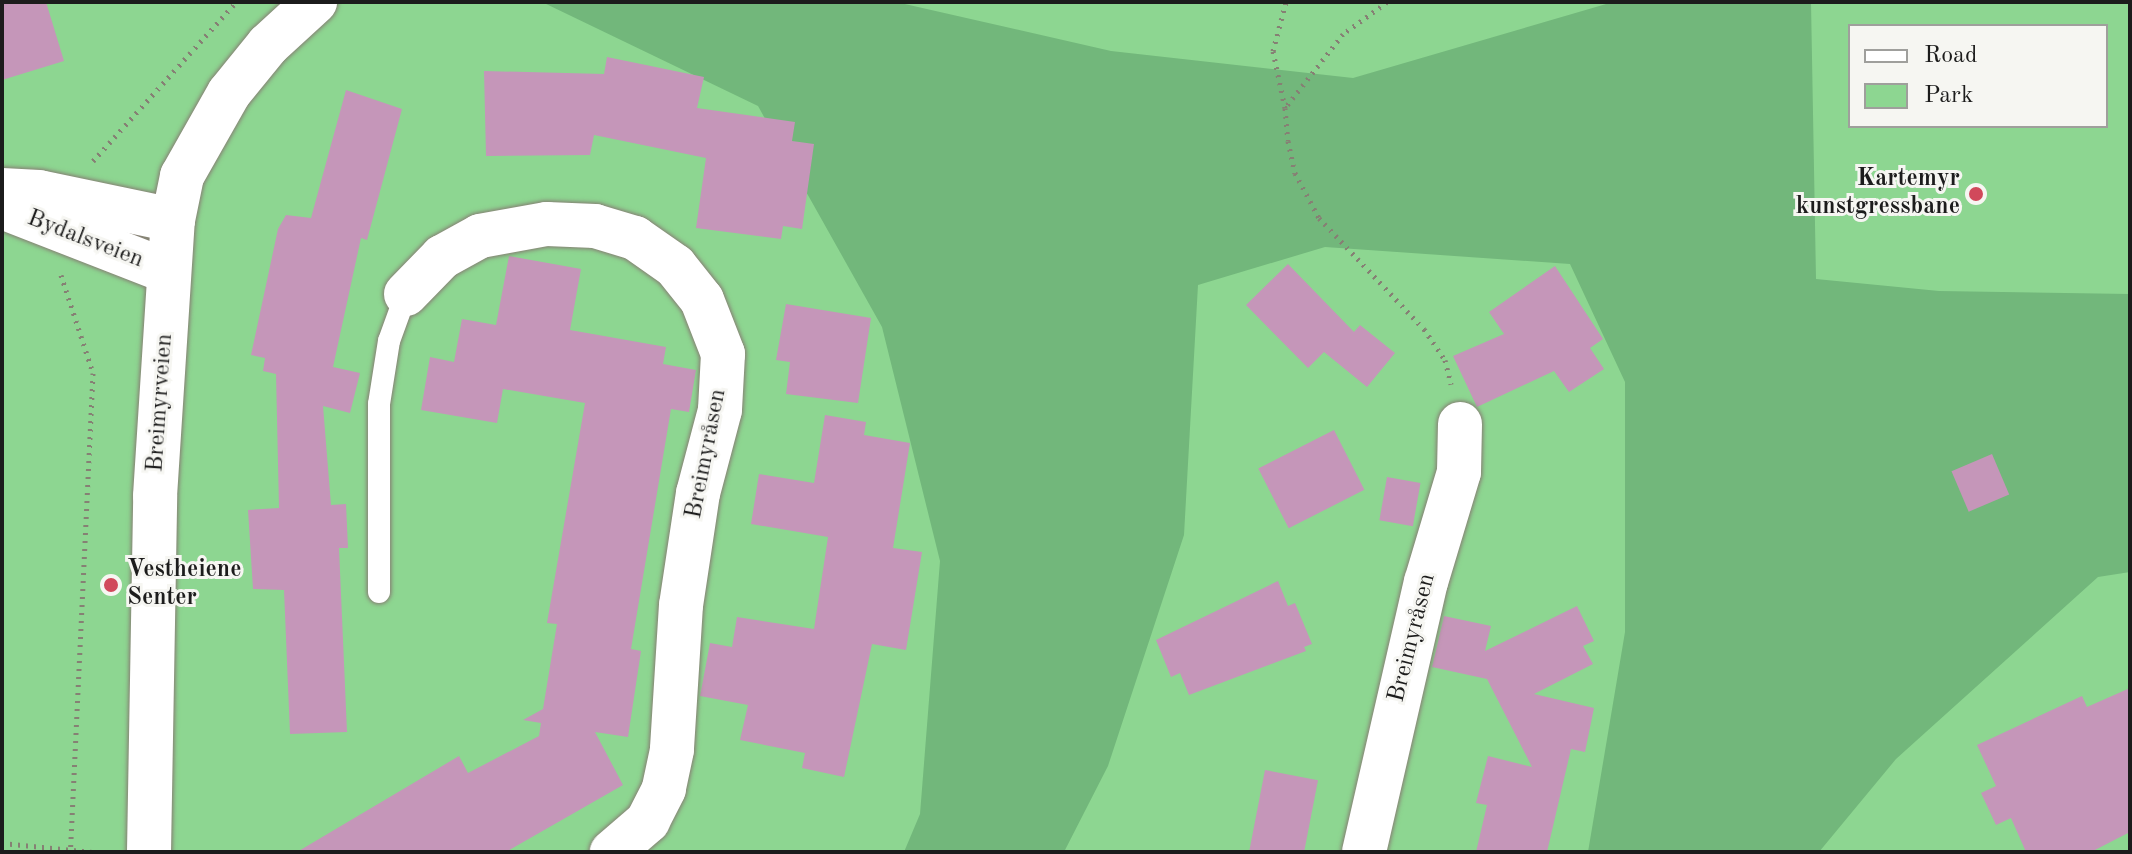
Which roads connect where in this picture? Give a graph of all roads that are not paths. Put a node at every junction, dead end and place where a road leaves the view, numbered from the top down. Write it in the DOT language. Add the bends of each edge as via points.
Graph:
graph roads {
  1 [pos="315,2"];
  2 [pos="2,190"];
  3 [pos="2,207"];
  4 [pos="173,220"];
  5 [pos="169,272"];
  6 [pos="406,294"];
  7 [pos="1460,424"];
  8 [pos="379,592"];
  9 [pos="149,852"];
  10 [pos="612,852"];
  11 [pos="1364,852"];
  1 -- 4 [label="street, Breimyrveien" via="268,45 214,116 182,176"];
  2 -- 4 [label="street, Bydalsveien" via="39,192"];
  3 -- 5 [label="street, Bydalsveien"];
  4 -- 5 [label="street, Breimyrveien"];
  5 -- 9 [label="street, Breimyrveien" via="155,496"];
  6 -- 8 [label="lane, Breimyråsen" via="389,341 379,404"];
  6 -- 10 [label="street, Breimyråsen" via="442,257 480,236 547,224 595,226 635,238 675,266 702,300 723,354 720,410 698,493 681,605 672,750 664,789 648,821"];
  7 -- 11 [label="street, Breimyråsen" via="1459,472 1426,582"];
}
